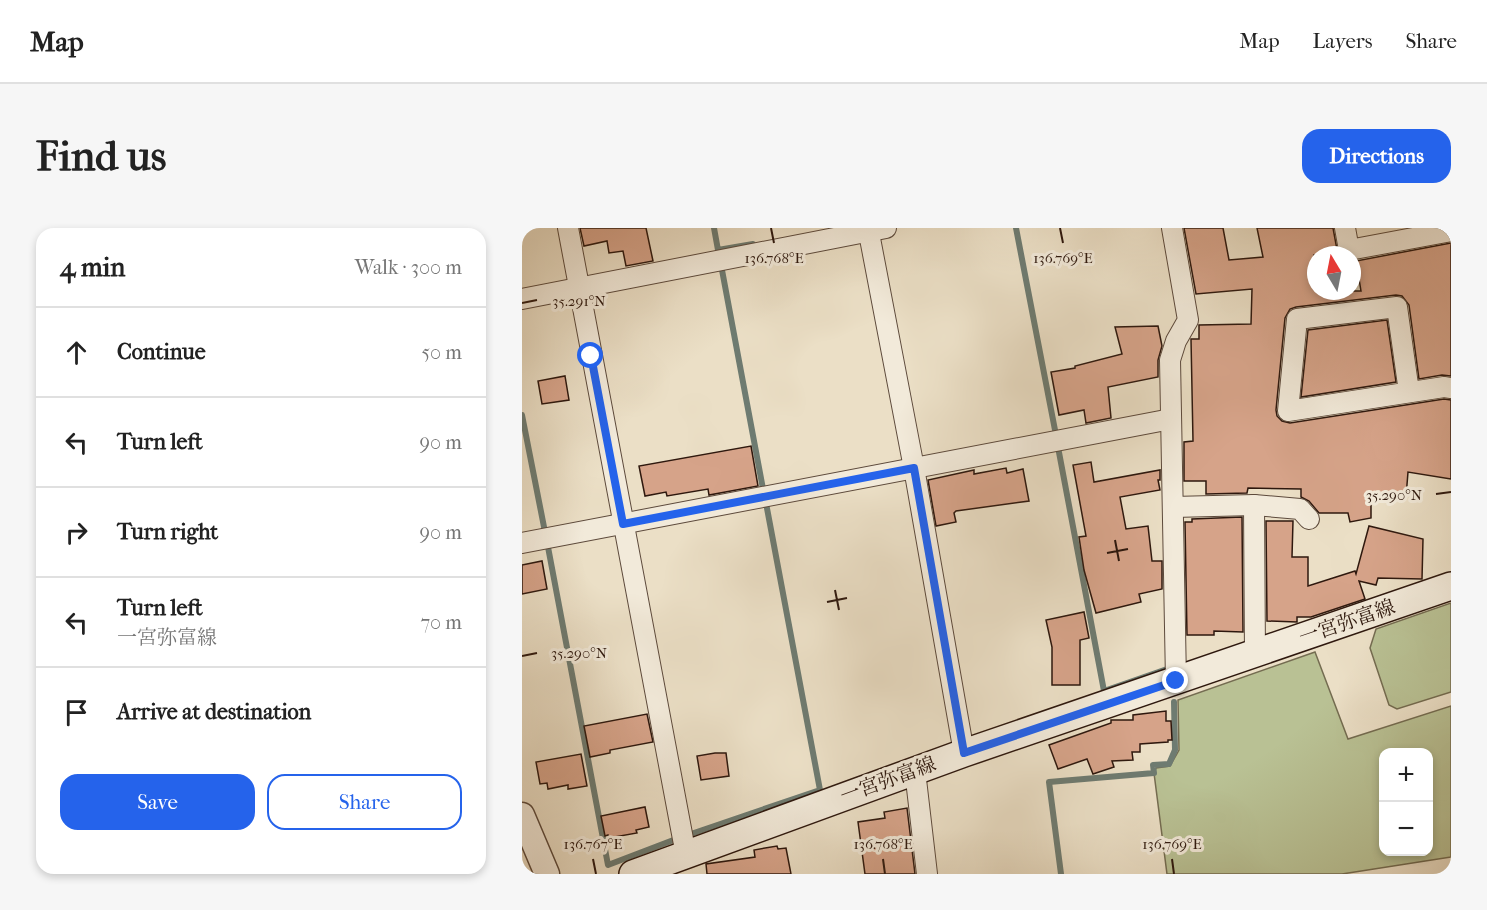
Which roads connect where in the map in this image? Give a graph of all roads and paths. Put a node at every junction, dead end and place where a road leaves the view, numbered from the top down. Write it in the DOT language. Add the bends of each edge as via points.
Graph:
graph roads {
  1 [pos="568,228"];
  2 [pos="1172,228"];
  3 [pos="1345,228"];
  4 [pos="874,229"];
  5 [pos="1451,231"];
  6 [pos="579,288"];
  7 [pos="522,299"];
  8 [pos="1451,388"];
  9 [pos="1409,392"];
  10 [pos="1171,419"];
  11 [pos="914,468"];
  12 [pos="1254,505"];
  13 [pos="1173,507"];
  14 [pos="1309,519"];
  15 [pos="623,524"];
  16 [pos="522,543"];
  17 [pos="1451,586"];
  18 [pos="1256,654"];
  19 [pos="1176,681"];
  20 [pos="964,753"];
  21 [pos="915,771"];
  22 [pos="522,815"];
  23 [pos="686,855"];
  24 [pos="547,874"];
  25 [pos="633,874"];
  26 [pos="927,874"];
  1 -- 6 [label="street"];
  2 -- 10 [label="street" via="1188,320 1171,352"];
  3 -- 5 [label="street" via="1349,249"];
  4 -- 6 [label="street"];
  4 -- 11 [label="street"];
  6 -- 7 [label="street"];
  6 -- 15 [label="street"];
  8 -- 9 [label="street"];
  9 -- 9 [label="street" via="1397,308 1297,319 1288,411"];
  10 -- 11 [label="street"];
  10 -- 13 [label="street"];
  11 -- 15 [label="street"];
  11 -- 20 [label="street"];
  12 -- 13 [label="street"];
  12 -- 14 [label="street" via="1300,509"];
  12 -- 18 [label="street"];
  13 -- 19 [label="street"];
  15 -- 16 [label="street"];
  15 -- 23 [label="street"];
  17 -- 18 [label="main road, 一宮弥富線"];
  18 -- 19 [label="main road, 一宮弥富線"];
  19 -- 20 [label="main road, 一宮弥富線"];
  20 -- 21 [label="main road, 一宮弥富線"];
  21 -- 23 [label="main road, 一宮弥富線"];
  21 -- 26 [label="street"];
  22 -- 24 [label="street"];
  23 -- 25 [label="main road, 一宮弥富線"];
}
